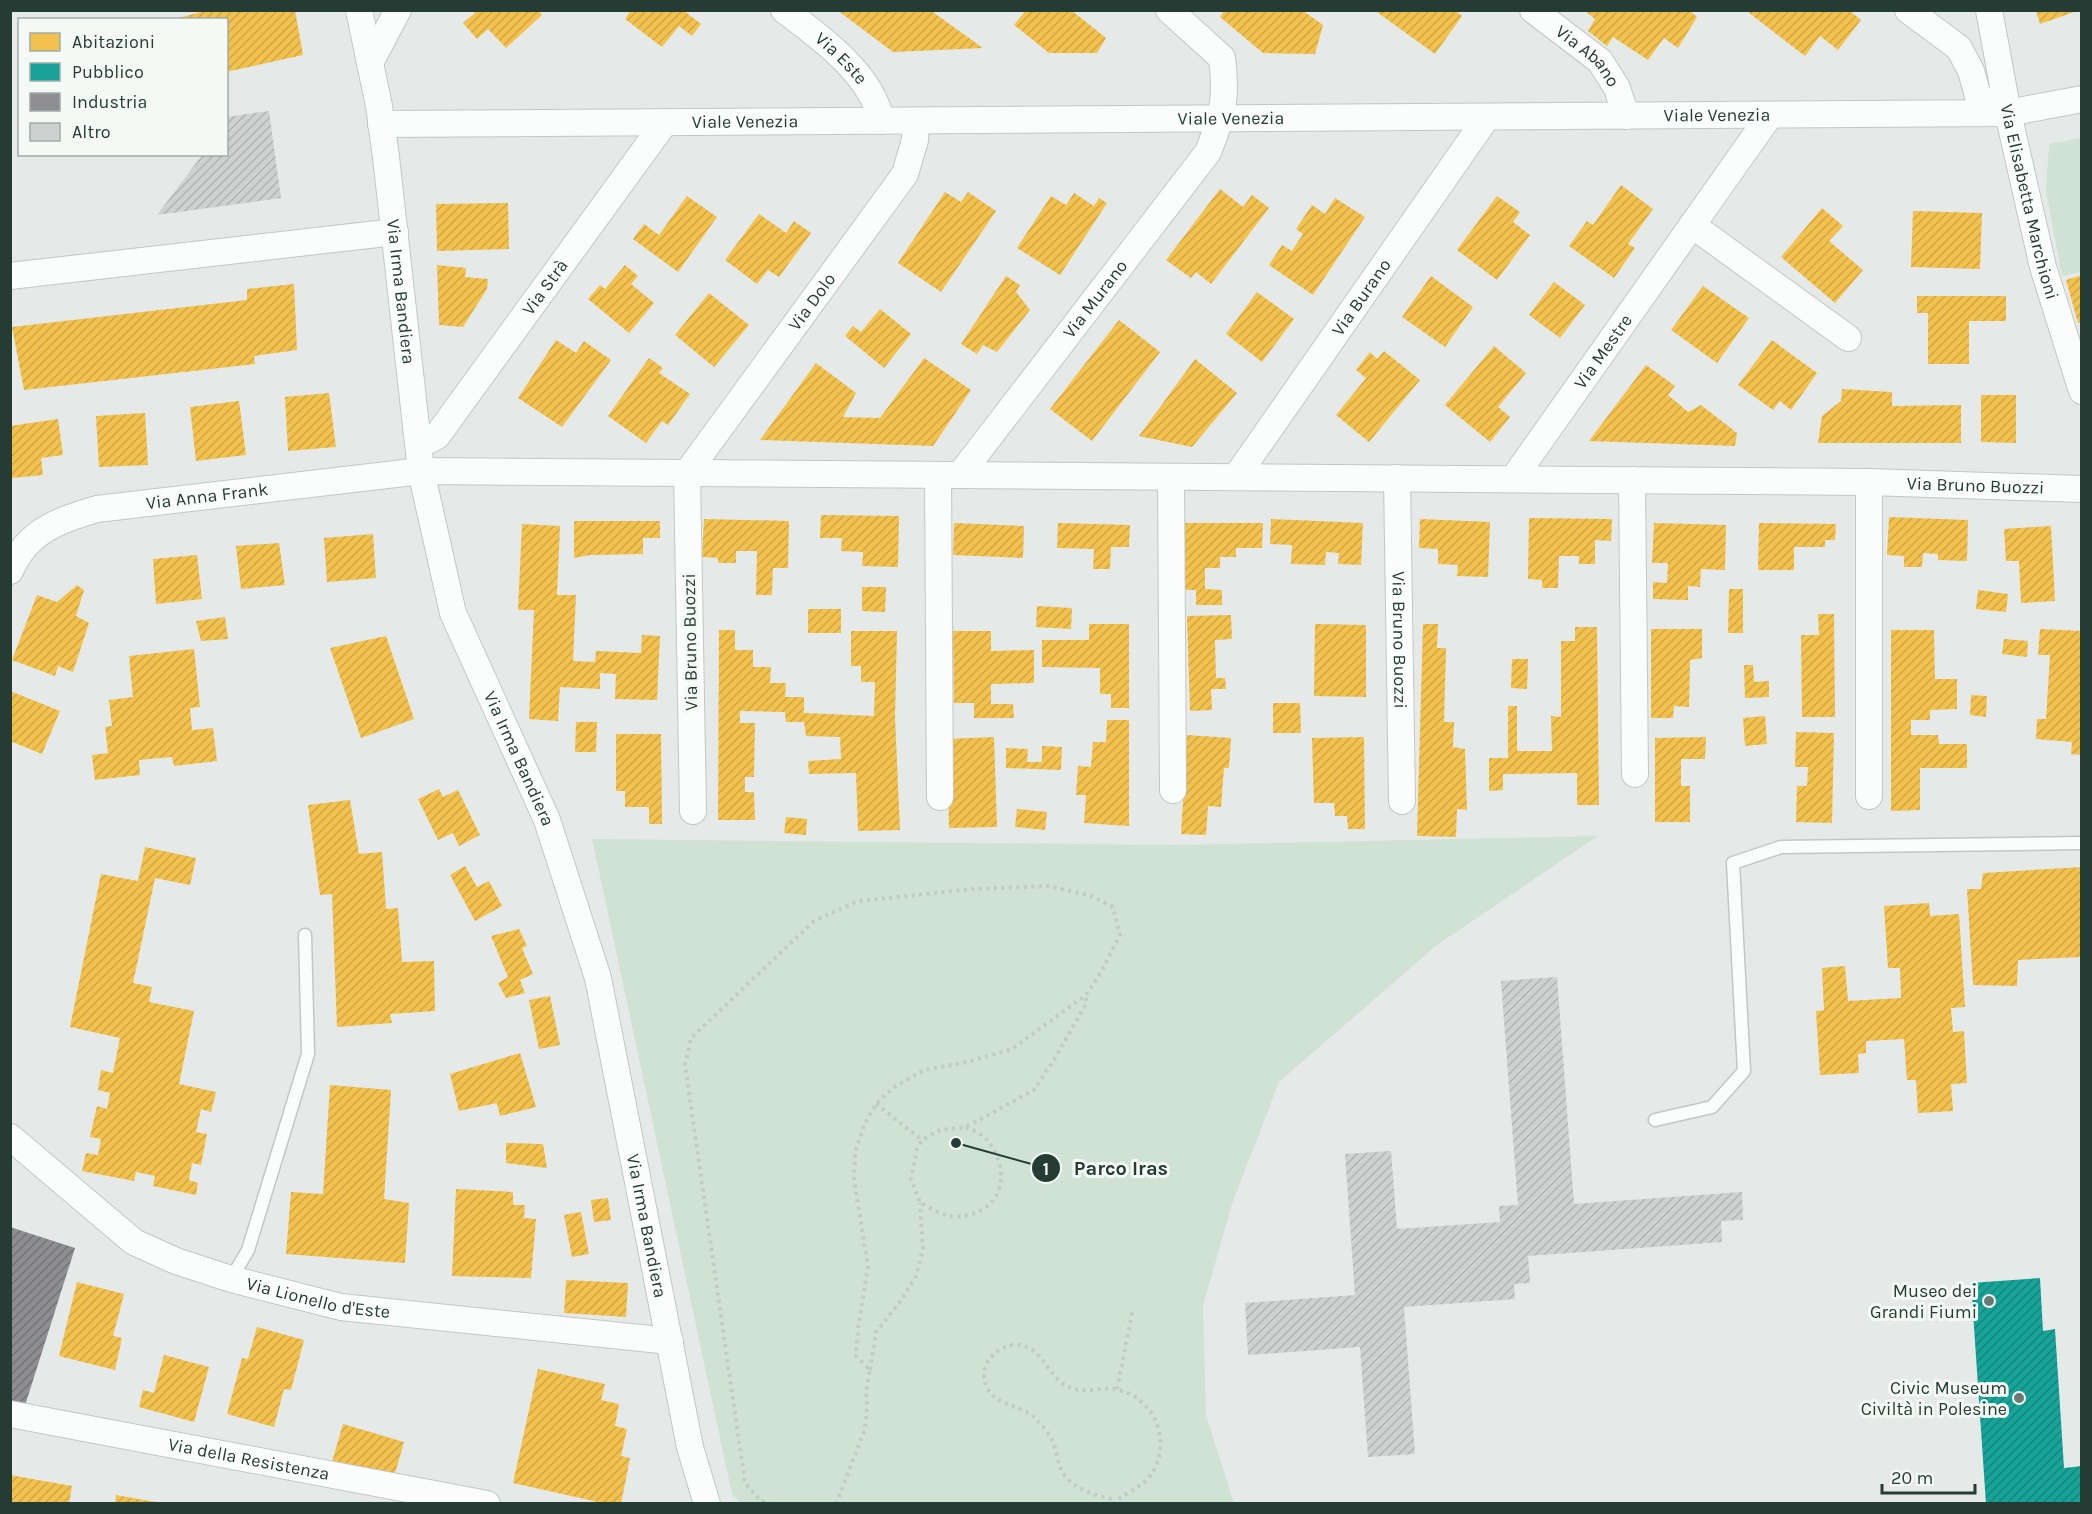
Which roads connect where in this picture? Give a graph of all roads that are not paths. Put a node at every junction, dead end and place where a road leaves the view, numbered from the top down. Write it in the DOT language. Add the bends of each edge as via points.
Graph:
graph roads {
  1 [pos="359,10"];
  2 [pos="398,10"];
  3 [pos="784,10"];
  4 [pos="1169,10"];
  5 [pos="1533,10"];
  6 [pos="1908,10"];
  7 [pos="1989,11"];
  8 [pos="1959,48"];
  9 [pos="370,63"];
  10 [pos="2082,99"];
  11 [pos="2008,113"];
  12 [pos="1770,115"];
  13 [pos="1626,116"];
  14 [pos="1487,117"];
  15 [pos="1222,118"];
  16 [pos="881,121"];
  17 [pos="916,121"];
  18 [pos="665,122"];
  19 [pos="381,124"];
  20 [pos="1692,225"];
  21 [pos="395,232"];
  22 [pos="10,276"];
  23 [pos="1848,338"];
  24 [pos="2082,391"];
  25 [pos="420,445"];
  26 [pos="421,471"];
  27 [pos="687,473"];
  28 [pos="949,475"];
  29 [pos="1171,477"];
  30 [pos="1236,477"];
  31 [pos="1397,478"];
  32 [pos="1513,479"];
  33 [pos="1632,480"];
  34 [pos="1869,482"];
  35 [pos="2082,489"];
  36 [pos="12,564"];
  37 [pos="1635,774"];
  38 [pos="1173,790"];
  39 [pos="1869,796"];
  40 [pos="940,797"];
  41 [pos="1402,801"];
  42 [pos="693,811"];
  43 [pos="2082,843"];
  44 [pos="304,935"];
  45 [pos="1655,1120"];
  46 [pos="10,1137"];
  47 [pos="231,1280"];
  48 [pos="670,1341"];
  49 [pos="10,1414"];
  50 [pos="487,1503"];
  51 [pos="707,1503"];
  1 -- 9 [label="street, Via Irma Bandiera"];
  2 -- 9 [label="street"];
  3 -- 16 [label="street, Via Este" via="822,40 865,83 878,105"];
  4 -- 15 [label="street, Via Murano" via="1222,58"];
  5 -- 13 [label="street, Via Abano" via="1600,61 1617,88"];
  6 -- 8 [label="street"];
  7 -- 8 [label="street" via="1980,34 1971,44"];
  7 -- 11 [label="street, Via Elisabetta Marchioni"];
  8 -- 11 [label="street" via="1978,96"];
  9 -- 19 [label="street, Via Irma Bandiera"];
  10 -- 11 [label="street, Viale Venezia"];
  11 -- 12 [label="street, Viale Venezia"];
  11 -- 24 [label="street, Via Elisabetta Marchioni" via="2043,267"];
  12 -- 13 [label="street, Viale Venezia"];
  12 -- 20 [label="street, Via Mestre"];
  13 -- 14 [label="street, Viale Venezia"];
  14 -- 15 [label="street, Viale Venezia"];
  14 -- 30 [label="street, Via Burano"];
  15 -- 17 [label="street, Viale Venezia"];
  15 -- 28 [label="street, Via Murano" via="1208,152"];
  16 -- 17 [label="street, Viale Venezia"];
  16 -- 18 [label="street, Viale Venezia"];
  17 -- 27 [label="street, Via Dolo" via="905,174"];
  18 -- 19 [label="street, Viale Venezia"];
  18 -- 25 [label="street, Via Strà" via="437,436"];
  19 -- 21 [label="street, Via Irma Bandiera"];
  20 -- 23 [label="street"];
  20 -- 32 [label="street, Via Mestre"];
  21 -- 22 [label="street"];
  21 -- 25 [label="street, Via Irma Bandiera"];
  25 -- 26 [label="street, Via Irma Bandiera"];
  26 -- 27 [label="street, Via Bruno Buozzi"];
  26 -- 36 [label="street, Via Anna Frank" via="97,509 65,518 43,530"];
  26 -- 48 [label="street, Via Irma Bandiera" via="453,613 547,820 598,978"];
  27 -- 28 [label="street, Via Bruno Buozzi"];
  27 -- 42 [label="street, Via Bruno Buozzi"];
  28 -- 29 [label="street, Via Bruno Buozzi"];
  28 -- 40 [label="street"];
  29 -- 30 [label="street, Via Bruno Buozzi"];
  29 -- 38 [label="street"];
  30 -- 31 [label="street, Via Bruno Buozzi"];
  31 -- 32 [label="street, Via Bruno Buozzi"];
  31 -- 41 [label="street, Via Bruno Buozzi"];
  32 -- 33 [label="street, Via Bruno Buozzi"];
  33 -- 34 [label="street, Via Bruno Buozzi"];
  33 -- 37 [label="street"];
  34 -- 35 [label="street, Via Bruno Buozzi"];
  34 -- 39 [label="street"];
  43 -- 45 [label="lane" via="1781,847 1733,862 1744,1071 1712,1107"];
  44 -- 47 [label="lane" via="308,1054 248,1250"];
  46 -- 47 [label="street, Via Lionello d'Este" via="134,1242"];
  47 -- 48 [label="street, Via Lionello d'Este" via="341,1307"];
  48 -- 51 [label="street, Via Irma Bandiera" via="690,1447"];
  49 -- 50 [label="street, Via della Resistenza"];
}
